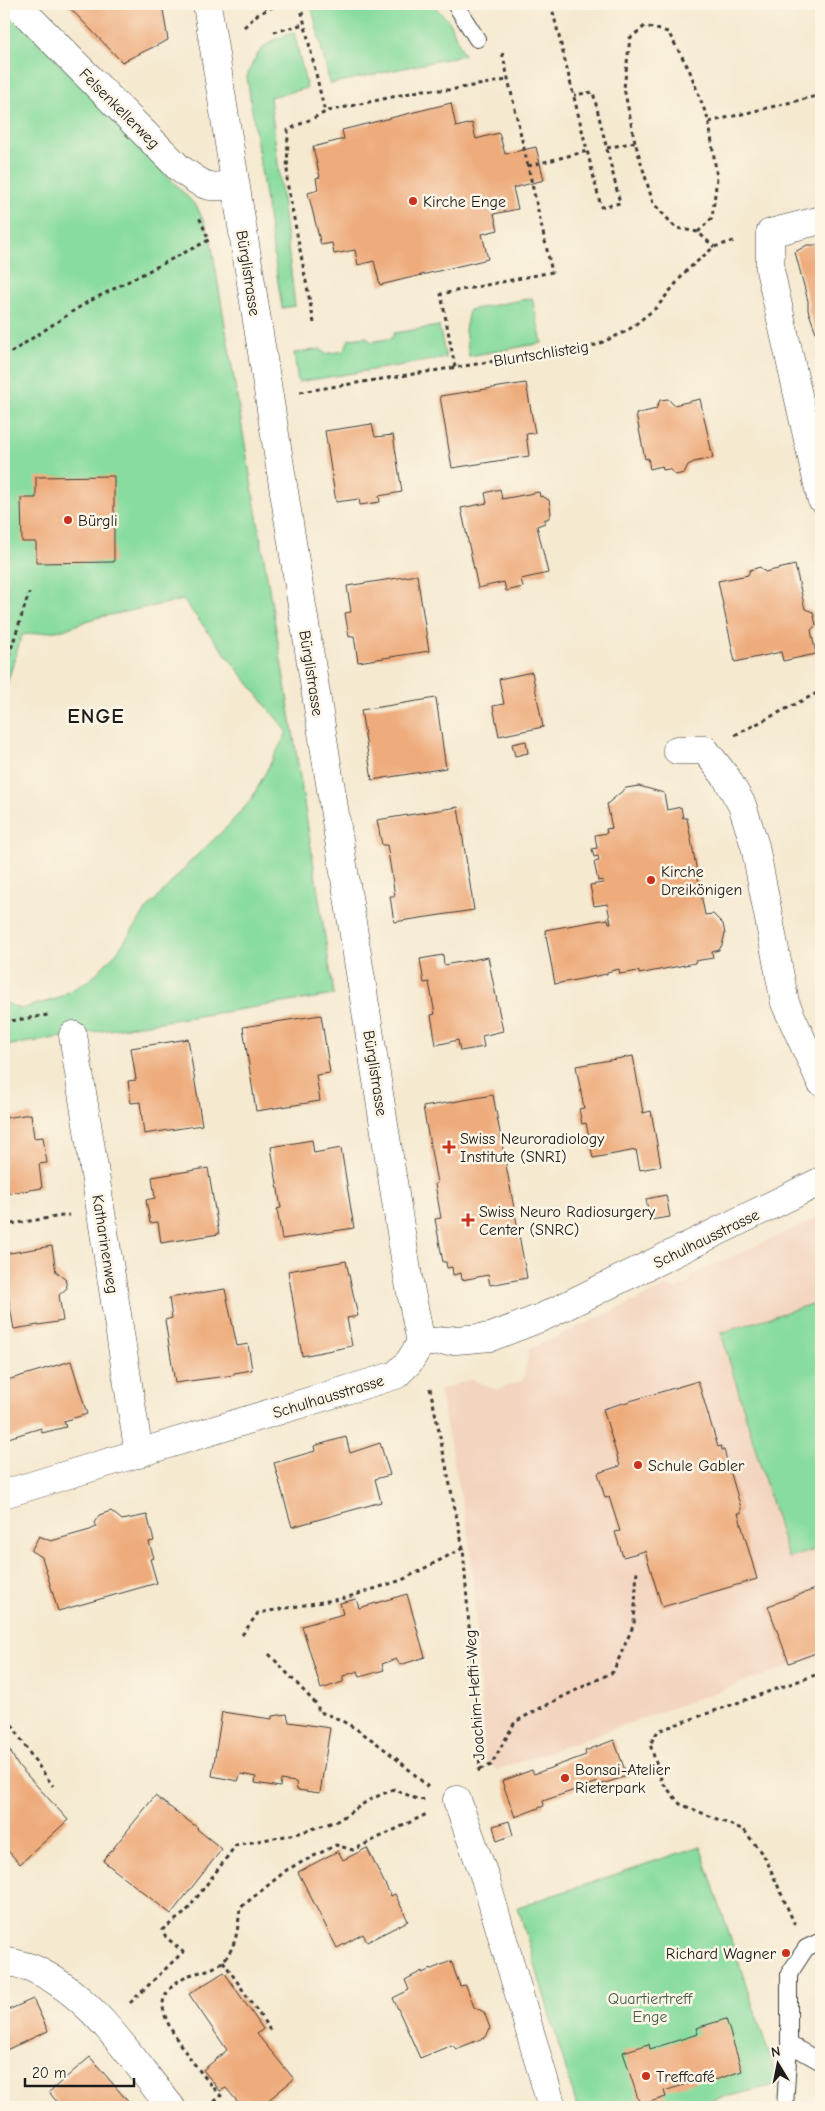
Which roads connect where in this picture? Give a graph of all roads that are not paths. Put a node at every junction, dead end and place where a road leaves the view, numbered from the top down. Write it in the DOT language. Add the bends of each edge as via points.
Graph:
graph roads {
  1 [pos="16,4"];
  2 [pos="207,4"];
  3 [pos="455,4"];
  4 [pos="477,39"];
  5 [pos="235,184"];
  6 [pos="821,220"];
  7 [pos="821,498"];
  8 [pos="677,750"];
  9 [pos="73,1035"];
  10 [pos="821,1082"];
  11 [pos="821,1181"];
  12 [pos="421,1343"];
  13 [pos="139,1454"];
  14 [pos="4,1494"];
  15 [pos="448,1798"];
  16 [pos="821,1941"];
  17 [pos="4,1961"];
  18 [pos="790,2044"];
  19 [pos="821,2062"];
  20 [pos="170,2107"];
  21 [pos="552,2107"];
  22 [pos="785,2107"];
  1 -- 5 [label="street, Felsenkellerweg" via="179,168 207,187"];
  2 -- 5 [label="street, Bürglistrasse"];
  3 -- 4 [label="lane"];
  5 -- 12 [label="street, Bürglistrasse" via="406,1267"];
  6 -- 7 [label="street" via="770,233 770,270"];
  8 -- 10 [label="street" via="705,750 742,805 755,846 785,1003"];
  9 -- 13 [label="street, Katharinenweg"];
  11 -- 12 [label="street, Schulhausstrasse" via="505,1333"];
  12 -- 13 [label="street, Schulhausstrasse" via="410,1362 396,1375"];
  13 -- 14 [label="street, Schulhausstrasse"];
  15 -- 21 [label="street" via="485,1878"];
  16 -- 18 [label="lane" via="806,1948 789,1974"];
  17 -- 20 [label="street" via="32,1968 63,1986 100,2019"];
  18 -- 19 [label="lane"];
  18 -- 22 [label="lane"];
}
